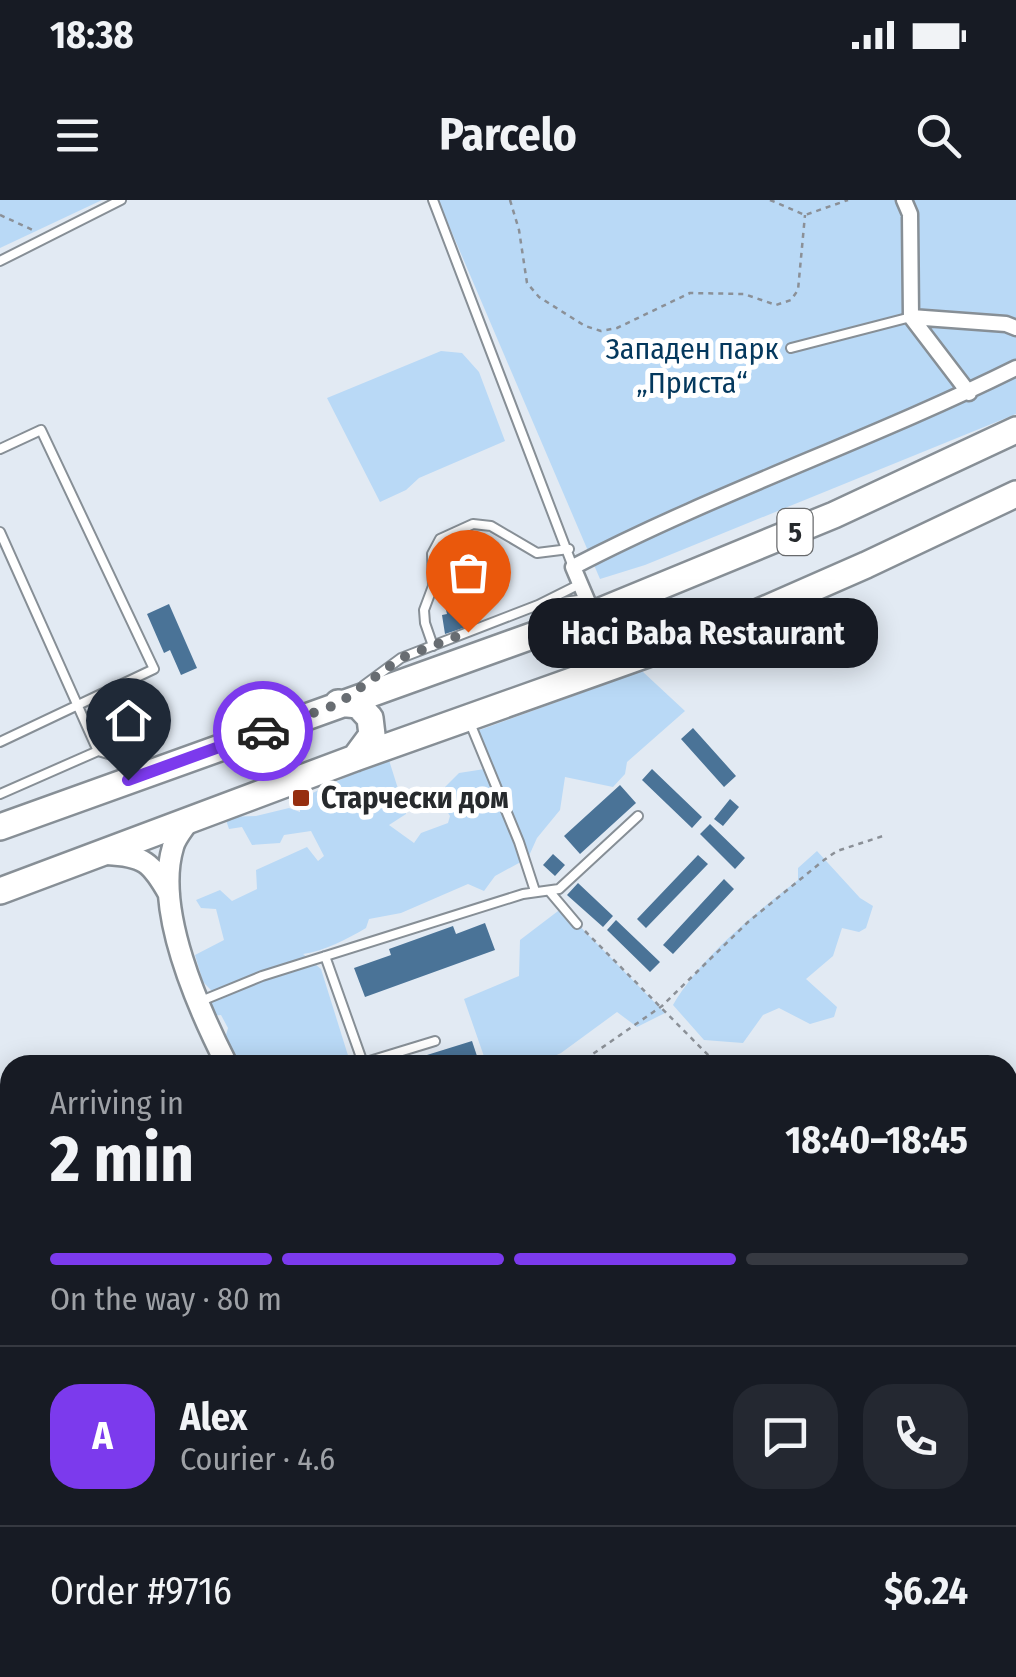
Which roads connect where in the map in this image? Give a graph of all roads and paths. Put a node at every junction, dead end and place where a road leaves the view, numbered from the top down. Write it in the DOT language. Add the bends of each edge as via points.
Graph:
graph roads {
  1 [pos="121,200"];
  2 [pos="433,200"];
  3 [pos="510,200"];
  4 [pos="770,200"];
  5 [pos="848,200"];
  6 [pos="904,200"];
  7 [pos="804,214"];
  8 [pos="0,215"];
  9 [pos="48,236"];
  10 [pos="0,262"];
  11 [pos="911,317"];
  12 [pos="1016,328"];
  13 [pos="791,348"];
  14 [pos="1016,368"];
  15 [pos="970,392"];
  16 [pos="1016,430"];
  17 [pos="0,440"];
  18 [pos="10,444"];
  19 [pos="0,449"];
  20 [pos="1016,494"];
  21 [pos="0,532"];
  22 [pos="569,549"];
  23 [pos="573,567"];
  24 [pos="580,584"];
  25 [pos="538,605"];
  26 [pos="590,607"];
  27 [pos="433,646"];
  28 [pos="338,704"];
  29 [pos="78,706"];
  30 [pos="468,720"];
  31 [pos="0,742"];
  32 [pos="98,751"];
  33 [pos="355,758"];
  34 [pos="160,769"];
  35 [pos="0,794"];
  36 [pos="638,816"];
  37 [pos="188,820"];
  38 [pos="0,828"];
  39 [pos="883,836"];
  40 [pos="100,854"];
  41 [pos="0,891"];
  42 [pos="535,891"];
  43 [pos="550,892"];
  44 [pos="171,898"];
  45 [pos="577,924"];
  46 [pos="325,956"];
  47 [pos="197,1002"];
  48 [pos="662,1006"];
  49 [pos="435,1040"];
  50 [pos="222,1055"];
  51 [pos="360,1055"];
  52 [pos="388,1055"];
  53 [pos="591,1055"];
  54 [pos="709,1055"];
  1 -- 9 [label="lane"];
  2 -- 22 [label="lane"];
  3 -- 7 [label="path" via="527,283 539,298 600,331 690,294 744,294 776,305 791,300 798,290"];
  4 -- 7 [label="path"];
  5 -- 7 [label="path"];
  6 -- 11 [label="street" via="910,214"];
  8 -- 9 [label="path"];
  9 -- 10 [label="lane"];
  11 -- 12 [label="street"];
  11 -- 13 [label="lane"];
  11 -- 15 [label="street"];
  14 -- 15 [label="street"];
  15 -- 23 [label="street"];
  16 -- 26 [label="highway, 5" via="834,515"];
  17 -- 18 [label="lane"];
  18 -- 19 [label="lane"];
  18 -- 29 [label="lane" via="41,430 154,669"];
  20 -- 30 [label="highway, 5" via="730,625"];
  21 -- 29 [label="lane"];
  22 -- 23 [label="lane"];
  22 -- 27 [label="lane" via="537,553 491,526 474,524 440,539 424,610"];
  23 -- 24 [label="street"];
  24 -- 25 [label="lane"];
  24 -- 26 [label="street"];
  25 -- 26 [label="lane"];
  25 -- 27 [label="lane"];
  26 -- 28 [label="highway, 5"];
  27 -- 28 [label="lane" via="401,658"];
  28 -- 33 [label="highway" via="358,706 370,718 372,735"];
  28 -- 34 [label="highway, 5"];
  29 -- 31 [label="lane"];
  29 -- 32 [label="lane"];
  30 -- 33 [label="highway, 5"];
  30 -- 42 [label="lane"];
  32 -- 34 [label="lane"];
  32 -- 35 [label="lane"];
  33 -- 37 [label="highway, 5"];
  34 -- 38 [label="highway, 5"];
  36 -- 43 [label="lane"];
  37 -- 40 [label="highway, 5"];
  37 -- 44 [label="street" via="173,846"];
  39 -- 48 [label="path" via="824,860"];
  40 -- 41 [label="highway, 5"];
  40 -- 44 [label="street" via="146,862"];
  42 -- 43 [label="lane"];
  42 -- 46 [label="lane"];
  43 -- 45 [label="lane"];
  44 -- 47 [label="street"];
  45 -- 48 [label="path"];
  46 -- 47 [label="lane"];
  46 -- 51 [label="lane"];
  47 -- 50 [label="street"];
  48 -- 53 [label="path"];
  48 -- 54 [label="path"];
  49 -- 52 [label="lane"];
}
